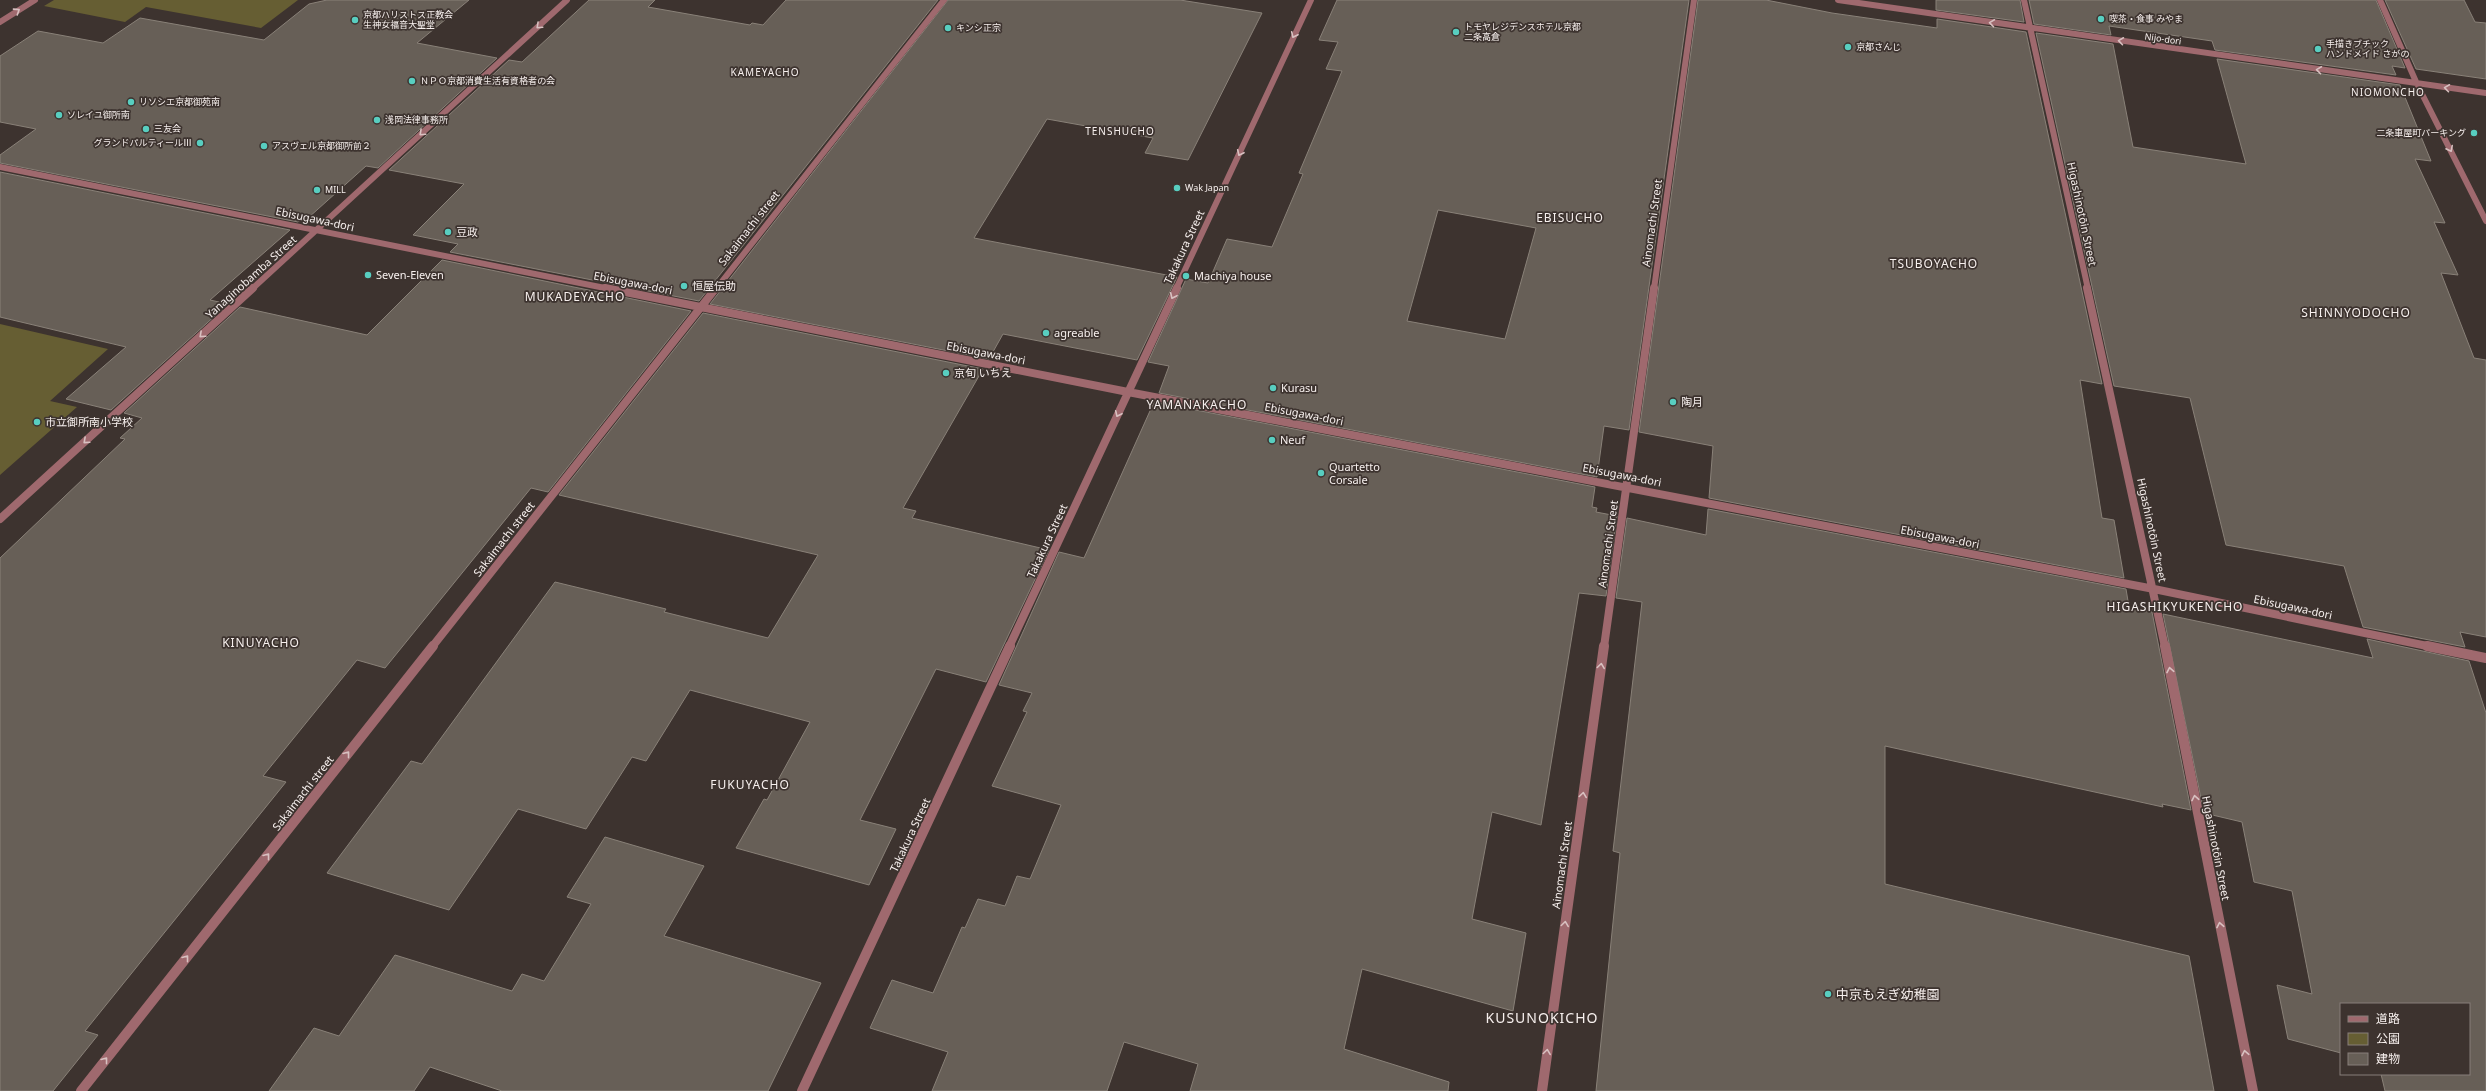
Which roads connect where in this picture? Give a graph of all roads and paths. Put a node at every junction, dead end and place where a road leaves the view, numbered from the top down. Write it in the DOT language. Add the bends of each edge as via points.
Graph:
graph roads {
  1 [pos="35,0"];
  2 [pos="567,0"];
  3 [pos="944,0"];
  4 [pos="1311,0"];
  5 [pos="1694,0"];
  6 [pos="1838,0"];
  7 [pos="2024,0"];
  8 [pos="2380,0"];
  9 [pos="0,22"];
  10 [pos="2030,28"];
  11 [pos="2417,84"];
  12 [pos="2486,94"];
  13 [pos="0,167"];
  14 [pos="2486,220"];
  15 [pos="316,231"];
  16 [pos="700,308"];
  17 [pos="1128,392"];
  18 [pos="1627,487"];
  19 [pos="0,519"];
  20 [pos="2154,589"];
  21 [pos="2486,658"];
  22 [pos="81,1091"];
  23 [pos="802,1091"];
  24 [pos="1542,1091"];
  25 [pos="2253,1091"];
  9 -- 1 [label="street, one-way"];
  2 -- 15 [label="street, Yanaginobamba Street, one-way"];
  3 -- 16 [label="street, Sakaimachi street"];
  4 -- 17 [label="street, Takakura Street, one-way"];
  5 -- 18 [label="street, Ainomachi Street"];
  10 -- 6 [label="street, Nijo-dori, one-way"];
  7 -- 10 [label="street, Higashinotōin Street"];
  8 -- 11 [label="street"];
  11 -- 10 [label="street, Nijo-dori, one-way"];
  10 -- 20 [label="street, Higashinotōin Street"];
  12 -- 11 [label="street, Nijo-dori, one-way"];
  11 -- 14 [label="street, one-way"];
  13 -- 15 [label="street, Ebisugawa-dori"];
  15 -- 16 [label="street, Ebisugawa-dori"];
  15 -- 19 [label="street, Yanaginobamba Street, one-way"];
  16 -- 17 [label="street, Ebisugawa-dori"];
  22 -- 16 [label="street, Sakaimachi street, one-way"];
  17 -- 18 [label="street, Ebisugawa-dori"];
  17 -- 23 [label="street, Takakura Street, one-way"];
  18 -- 20 [label="street, Ebisugawa-dori"];
  24 -- 18 [label="street, Ainomachi Street, one-way"];
  20 -- 21 [label="street, Ebisugawa-dori"];
  25 -- 20 [label="street, Higashinotōin Street, one-way"];
}
